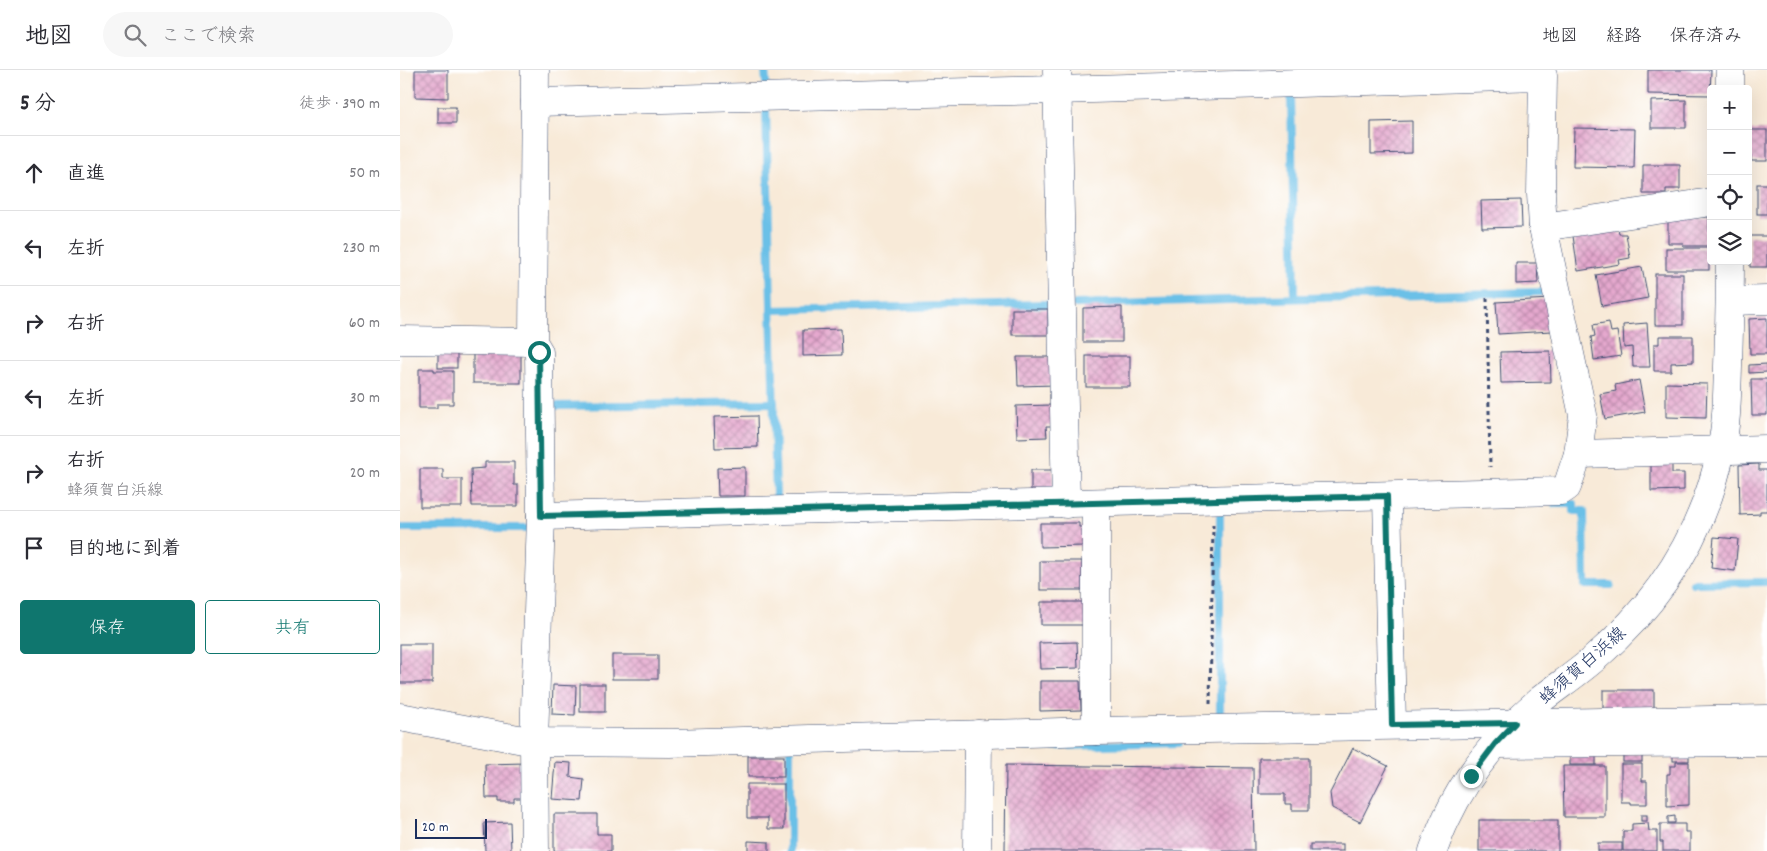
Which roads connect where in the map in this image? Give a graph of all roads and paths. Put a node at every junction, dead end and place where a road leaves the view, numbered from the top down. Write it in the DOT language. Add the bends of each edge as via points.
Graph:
graph roads {
  1 [pos="535,70"];
  2 [pos="1730,70"];
  3 [pos="1543,73"];
  4 [pos="1057,80"];
  5 [pos="1730,85"];
  6 [pos="535,102"];
  7 [pos="1707,203"];
  8 [pos="1543,227"];
  9 [pos="1730,265"];
  10 [pos="1487,298"];
  11 [pos="1767,300"];
  12 [pos="1730,301"];
  13 [pos="400,340"];
  14 [pos="533,342"];
  15 [pos="1767,449"];
  16 [pos="1722,450"];
  17 [pos="1578,454"];
  18 [pos="1490,493"];
  19 [pos="1387,496"];
  20 [pos="1066,504"];
  21 [pos="1096,512"];
  22 [pos="541,516"];
  23 [pos="1213,517"];
  24 [pos="400,717"];
  25 [pos="1767,719"];
  26 [pos="1515,723"];
  27 [pos="1392,725"];
  28 [pos="1210,728"];
  29 [pos="1096,731"];
  30 [pos="978,734"];
  31 [pos="534,742"];
  32 [pos="1767,742"];
  33 [pos="1495,744"];
  34 [pos="535,851"];
  35 [pos="977,851"];
  36 [pos="1433,851"];
  1 -- 6 [label="street"];
  2 -- 5 [label="street"];
  3 -- 4 [label="street"];
  3 -- 8 [label="street"];
  4 -- 6 [label="street"];
  4 -- 20 [label="street"];
  6 -- 14 [label="street"];
  7 -- 8 [label="street"];
  8 -- 17 [label="street" via="1583,415"];
  9 -- 12 [label="street, 蜂須賀白浜線"];
  10 -- 18 [label="path"];
  11 -- 12 [label="street"];
  12 -- 16 [label="street, 蜂須賀白浜線"];
  13 -- 14 [label="street"];
  14 -- 22 [label="street" via="539,352"];
  15 -- 16 [label="street"];
  16 -- 17 [label="street"];
  16 -- 26 [label="street, 蜂須賀白浜線" via="1700,521 1686,550 1650,601 1596,658"];
  17 -- 18 [label="street" via="1567,488 1561,491"];
  18 -- 19 [label="street"];
  19 -- 21 [label="street"];
  19 -- 27 [label="street"];
  20 -- 21 [label="street"];
  20 -- 22 [label="street"];
  21 -- 29 [label="street"];
  22 -- 31 [label="street"];
  23 -- 28 [label="path"];
  24 -- 31 [label="street"];
  25 -- 26 [label="street"];
  26 -- 27 [label="street"];
  26 -- 33 [label="street, 蜂須賀白浜線"];
  27 -- 28 [label="street"];
  28 -- 29 [label="street"];
  29 -- 30 [label="street"];
  30 -- 31 [label="street" via="679,742"];
  30 -- 35 [label="street"];
  31 -- 34 [label="street"];
  32 -- 33 [label="street"];
  33 -- 36 [label="street, 蜂須賀白浜線" via="1446,818"];
}
